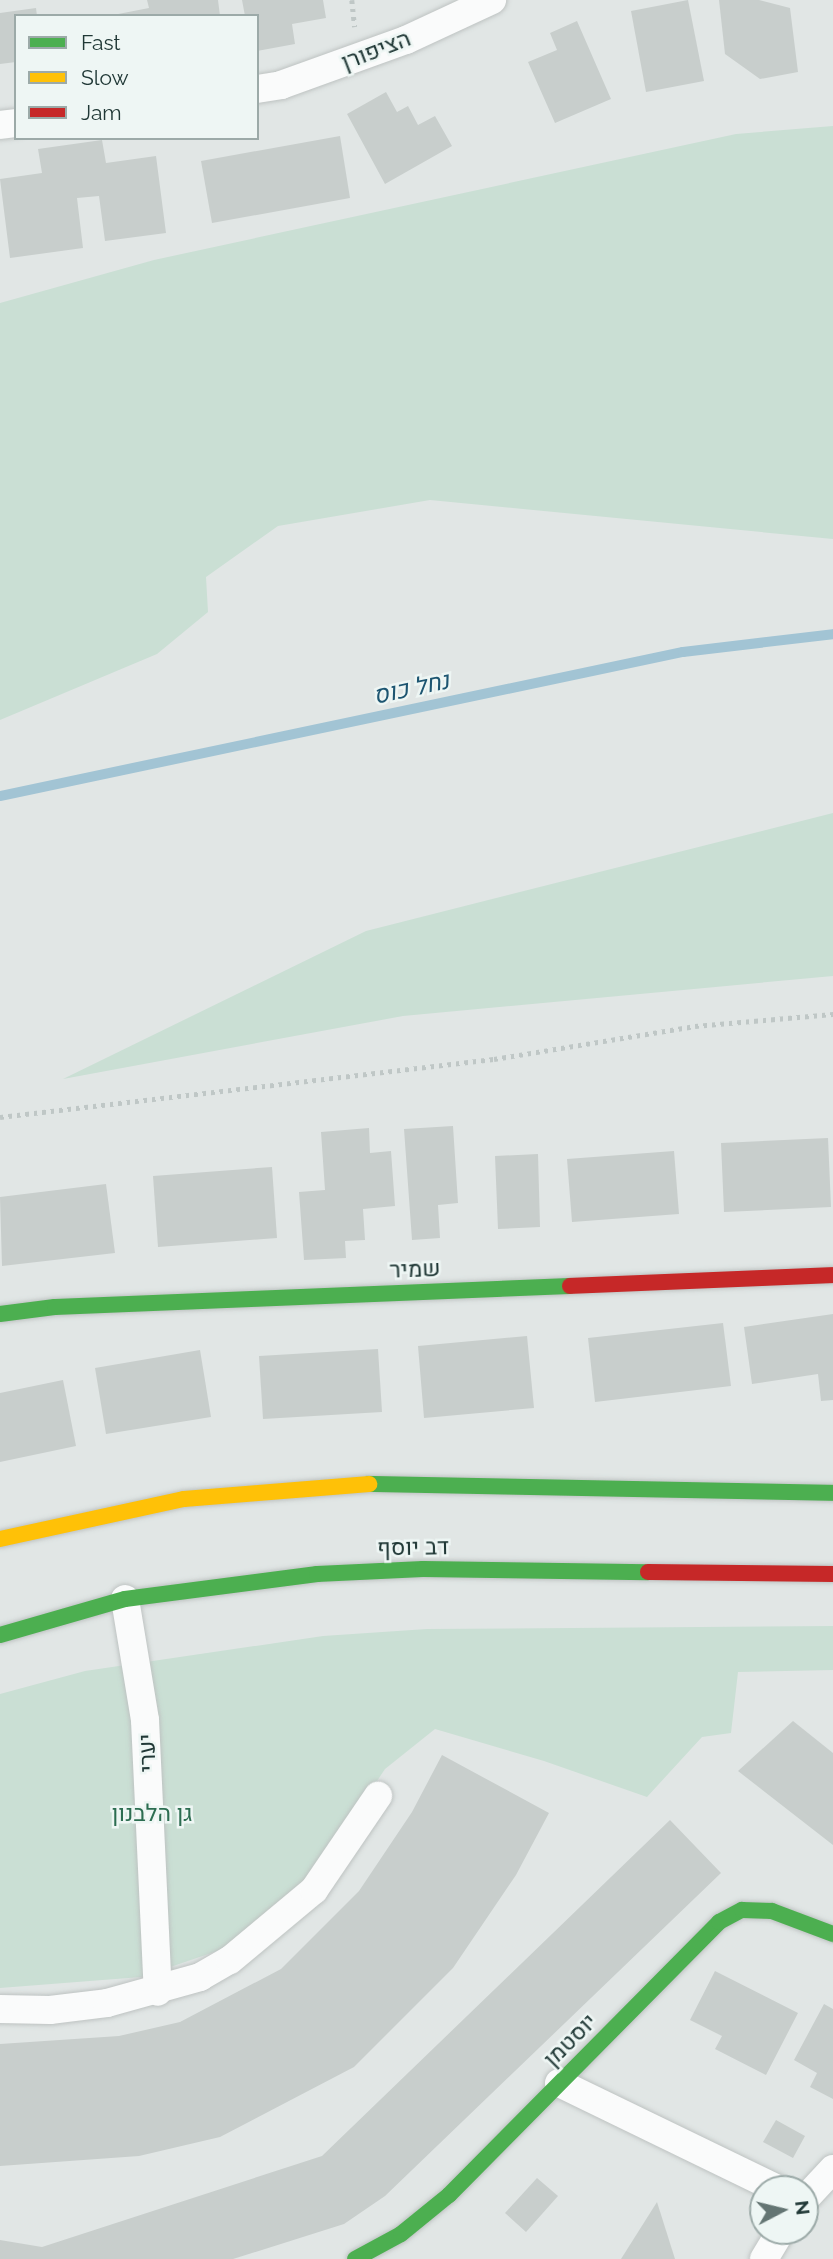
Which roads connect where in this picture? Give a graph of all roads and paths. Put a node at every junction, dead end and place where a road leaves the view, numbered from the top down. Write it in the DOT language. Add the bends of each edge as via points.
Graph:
graph roads {
  1 [pos="492,0"];
  2 [pos="259,89"];
  3 [pos="833,1014"];
  4 [pos="0,1116"];
  5 [pos="833,1275"];
  6 [pos="0,1314"];
  7 [pos="833,1493"];
  8 [pos="0,1529"];
  9 [pos="33,1531"];
  10 [pos="0,1539"];
  11 [pos="833,1574"];
  12 [pos="125,1600"];
  13 [pos="0,1635"];
  14 [pos="377,1796"];
  15 [pos="833,1934"];
  16 [pos="158,1992"];
  17 [pos="0,2009"];
  18 [pos="559,2083"];
  19 [pos="833,2169"];
  20 [pos="749,2175"];
  21 [pos="819,2184"];
  22 [pos="355,2259"];
  1 -- 2 [label="street, הציפורן" via="406,40"];
  3 -- 4 [label="path" via="695,1027 494,1059"];
  5 -- 6 [label="main road, שמיר" via="55,1307"];
  7 -- 9 [label="main road" via="426,1483 309,1486 184,1499"];
  8 -- 9 [label="main road"];
  9 -- 10 [label="main road"];
  11 -- 12 [label="main road, דב יוסף" via="423,1569 219,1584"];
  12 -- 13 [label="main road, דב יוסף"];
  12 -- 16 [label="street, יערי" via="145,1720"];
  14 -- 16 [label="street" via="314,1890 280,1921 201,1977"];
  15 -- 18 [label="main road, יוסטמן" via="772,1911 742,1910 730,1916"];
  16 -- 17 [label="street" via="50,2010"];
  18 -- 20 [label="street"];
  18 -- 22 [label="main road, יוסטמן" via="449,2195 401,2234"];
  19 -- 21 [label="street"];
}
